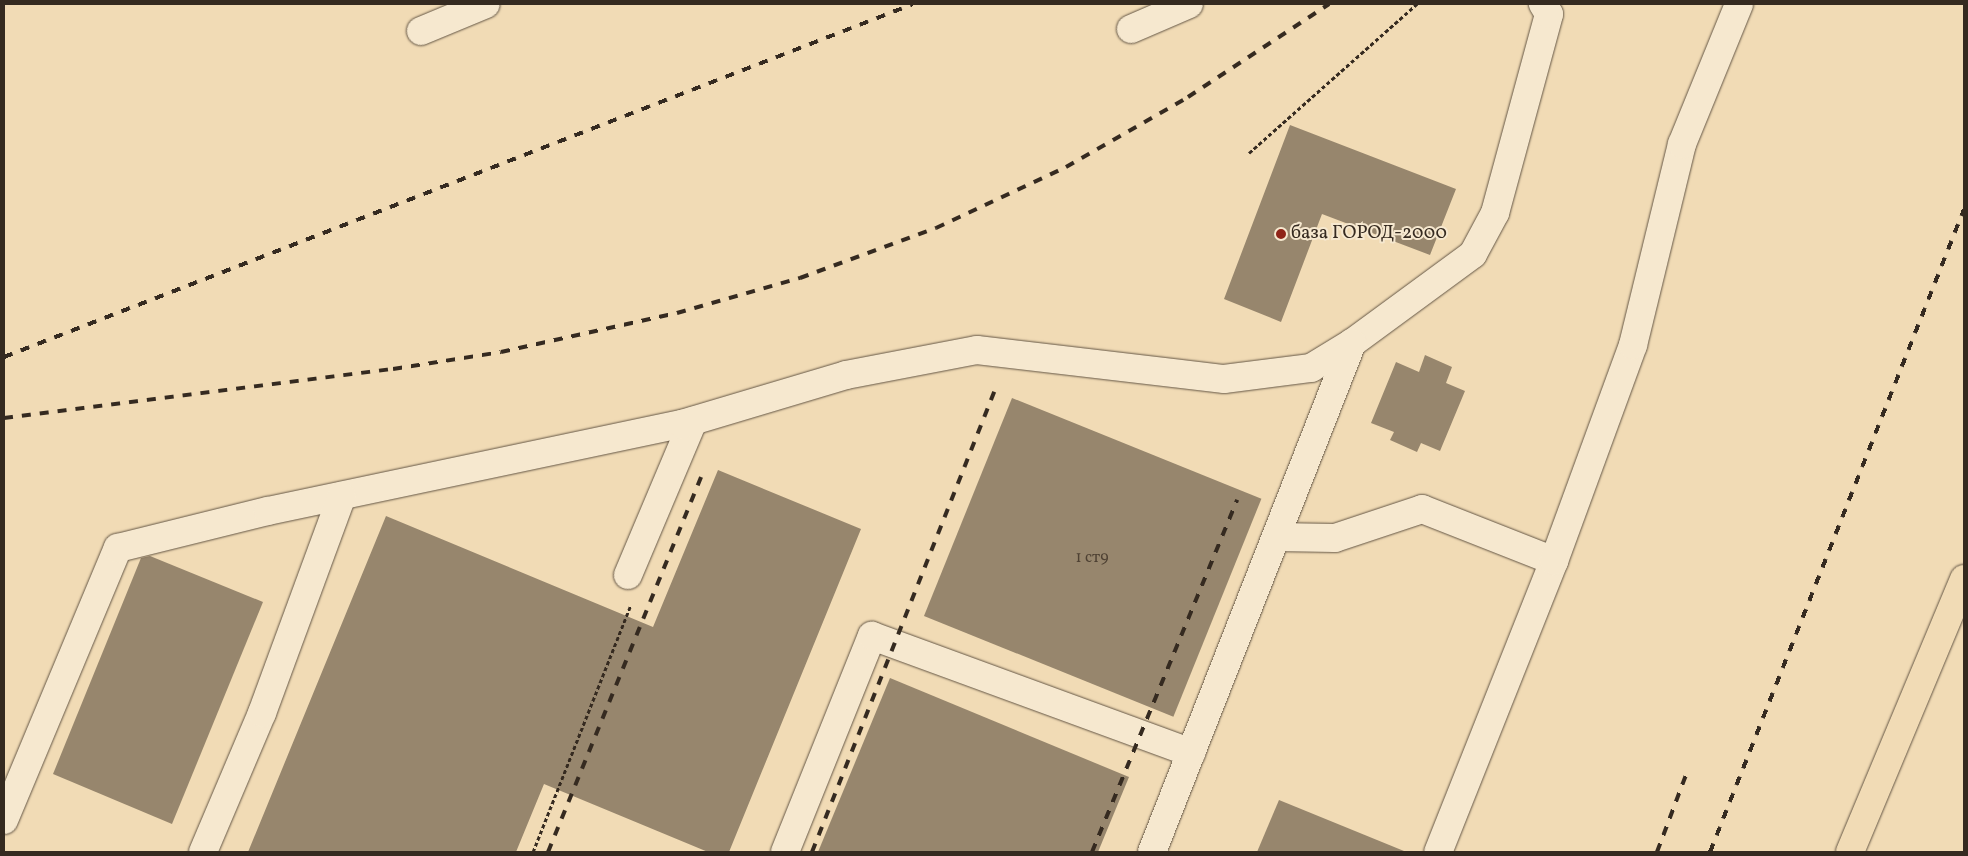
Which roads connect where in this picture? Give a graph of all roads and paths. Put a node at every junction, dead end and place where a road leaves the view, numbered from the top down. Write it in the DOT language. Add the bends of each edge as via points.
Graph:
graph roads {
  1 [pos="486,4"];
  2 [pos="1189,4"];
  3 [pos="1417,4"];
  4 [pos="1544,4"];
  5 [pos="1738,4"];
  6 [pos="1131,29"];
  7 [pos="421,31"];
  8 [pos="1249,152"];
  9 [pos="1352,343"];
  10 [pos="693,421"];
  11 [pos="342,496"];
  12 [pos="1276,537"];
  13 [pos="1554,561"];
  14 [pos="628,575"];
  15 [pos="1964,578"];
  16 [pos="1191,753"];
  17 [pos="4,820"];
  18 [pos="203,852"];
  19 [pos="533,852"];
  20 [pos="785,852"];
  21 [pos="1152,852"];
  22 [pos="1438,852"];
  23 [pos="1850,852"];
  1 -- 7 [label="street"];
  2 -- 6 [label="street"];
  3 -- 8 [label="path"];
  4 -- 9 [label="street" via="1549,14 1495,213 1473,254"];
  5 -- 13 [label="street" via="1682,144 1633,345"];
  9 -- 10 [label="street" via="1311,368 1224,379 977,350 846,375"];
  9 -- 12 [label="street"];
  10 -- 11 [label="street"];
  10 -- 14 [label="street"];
  11 -- 17 [label="street" via="118,548"];
  11 -- 18 [label="street" via="262,713"];
  12 -- 13 [label="street" via="1335,538 1422,509"];
  12 -- 16 [label="street"];
  13 -- 22 [label="street"];
  14 -- 19 [label="path" via="632,604"];
  15 -- 23 [label="main road"];
  16 -- 20 [label="street" via="872,636"];
  16 -- 21 [label="street"];
}
